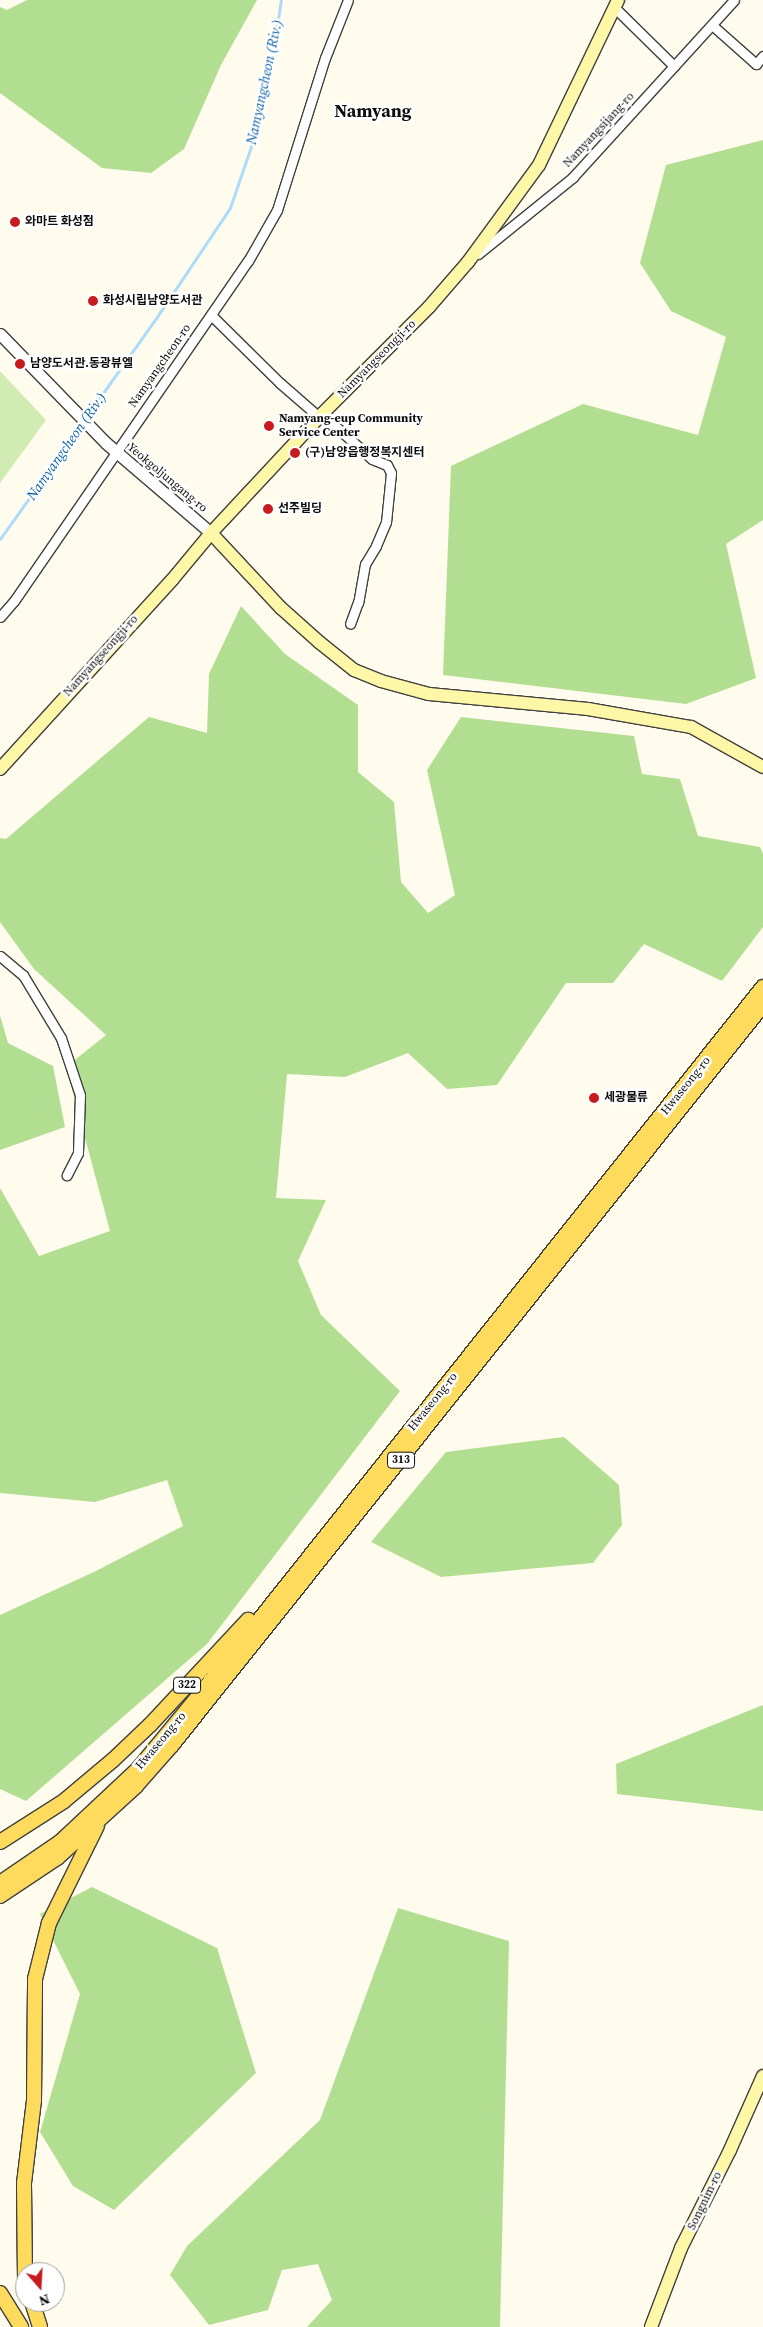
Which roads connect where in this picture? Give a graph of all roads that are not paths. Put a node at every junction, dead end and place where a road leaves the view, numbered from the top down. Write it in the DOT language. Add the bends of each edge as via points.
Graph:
graph roads {
  1 [pos="348,0"];
  2 [pos="734,0"];
  3 [pos="617,4"];
  4 [pos="712,25"];
  5 [pos="763,56"];
  6 [pos="674,66"];
  7 [pos="468,262"];
  8 [pos="211,315"];
  9 [pos="0,334"];
  10 [pos="320,416"];
  11 [pos="115,452"];
  12 [pos="211,533"];
  13 [pos="0,617"];
  14 [pos="350,624"];
  15 [pos="1,765"];
  16 [pos="763,767"];
  17 [pos="0,956"];
  18 [pos="763,988"];
  19 [pos="763,1005"];
  20 [pos="67,1174"];
  21 [pos="352,1504"];
  22 [pos="100,1820"];
  23 [pos="0,1842"];
  24 [pos="0,1883"];
  25 [pos="0,1898"];
  26 [pos="763,2076"];
  27 [pos="25,2262"];
  28 [pos="0,2293"];
  29 [pos="35,2312"];
  30 [pos="21,2327"];
  31 [pos="40,2327"];
  32 [pos="651,2327"];
  1 -- 8 [label="street, Namyangcheon-ro" via="277,210 248,261"];
  2 -- 4 [label="street, Namyangsijang-ro"];
  3 -- 6 [label="street"];
  3 -- 7 [label="main road, Namyangseongji-ro" via="539,165"];
  4 -- 5 [label="street" via="756,64"];
  4 -- 6 [label="street, Namyangsijang-ro"];
  6 -- 7 [label="street, Namyangsijang-ro" via="573,177"];
  7 -- 10 [label="main road, Namyangseongji-ro" via="429,307"];
  8 -- 10 [label="street" via="280,383"];
  8 -- 11 [label="street, Namyangcheon-ro"];
  9 -- 11 [label="street, Yeokgoljungang-ro"];
  10 -- 12 [label="main road, Namyangseongji-ro"];
  10 -- 14 [label="street" via="372,459 387,465 391,474 386,522 365,564"];
  11 -- 12 [label="street, Yeokgoljungang-ro"];
  11 -- 13 [label="street, Namyangcheon-ro"];
  12 -- 15 [label="main road, Namyangseongji-ro" via="172,580"];
  12 -- 16 [label="main road" via="281,608 318,642 354,670 381,682 429,694 588,709 691,727"];
  17 -- 20 [label="street" via="23,975 61,1038 80,1095 78,1153"];
  18 -- 21 [label="main road, Hwaseong-ro / 313"];
  19 -- 22 [label="main road, Hwaseong-ro / 313" via="172,1745"];
  21 -- 23 [label="main road, 322" via="304,1550 263,1603 150,1725 64,1801"];
  21 -- 24 [label="main road, Hwaseong-ro / 313" via="138,1769 60,1842"];
  22 -- 25 [label="main road, Hwaseong-ro / 313" via="57,1858"];
  22 -- 27 [label="main road" via="49,1924 35,1979 34,2100 24,2183"];
  26 -- 32 [label="main road, Songnim-ro" via="681,2248"];
  28 -- 30 [label="main road"];
  29 -- 31 [label="main road"];
}
